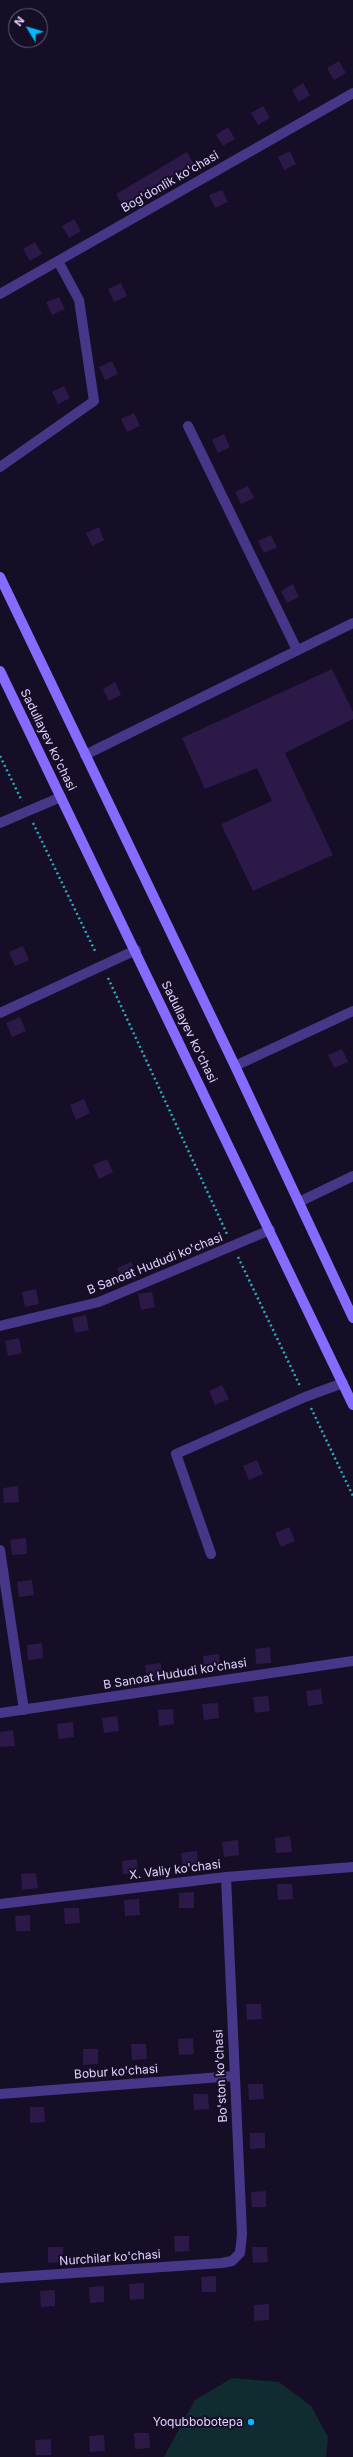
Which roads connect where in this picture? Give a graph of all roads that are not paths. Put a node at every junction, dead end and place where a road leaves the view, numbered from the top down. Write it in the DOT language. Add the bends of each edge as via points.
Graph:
graph roads {
  1 [pos="353,93"];
  2 [pos="58,261"];
  3 [pos="0,294"];
  4 [pos="188,426"];
  5 [pos="0,467"];
  6 [pos="0,577"];
  7 [pos="353,622"];
  8 [pos="297,650"];
  9 [pos="0,671"];
  10 [pos="85,755"];
  11 [pos="61,797"];
  12 [pos="0,823"];
  13 [pos="136,950"];
  14 [pos="353,1011"];
  15 [pos="0,1013"];
  16 [pos="235,1066"];
  17 [pos="353,1176"];
  18 [pos="299,1202"];
  19 [pos="270,1230"];
  20 [pos="353,1318"];
  21 [pos="0,1326"];
  22 [pos="342,1383"];
  23 [pos="353,1405"];
  24 [pos="0,1550"];
  25 [pos="211,1554"];
  26 [pos="353,1661"];
  27 [pos="24,1710"];
  28 [pos="0,1713"];
  29 [pos="353,1867"];
  30 [pos="226,1876"];
  31 [pos="0,1904"];
  32 [pos="234,2076"];
  33 [pos="0,2094"];
  34 [pos="222,2263"];
  35 [pos="0,2278"];
  1 -- 2 [label="street, Bog'donlik ko'chasi"];
  2 -- 3 [label="street, Bog'donlik ko'chasi"];
  2 -- 5 [label="street" via="79,300 94,401"];
  4 -- 8 [label="street"];
  6 -- 10 [label="main road"];
  7 -- 8 [label="street"];
  8 -- 10 [label="street"];
  9 -- 11 [label="main road, Sadullayev ko'chasi"];
  10 -- 16 [label="main road"];
  11 -- 12 [label="street"];
  11 -- 13 [label="main road, Sadullayev ko'chasi"];
  13 -- 15 [label="street"];
  13 -- 19 [label="main road, Sadullayev ko'chasi"];
  14 -- 16 [label="street"];
  16 -- 18 [label="main road"];
  17 -- 18 [label="street"];
  18 -- 20 [label="main road"];
  19 -- 21 [label="street, B Sanoat Hududi ko'chasi" via="99,1302"];
  19 -- 22 [label="main road, Sadullayev ko'chasi"];
  22 -- 23 [label="main road, Sadullayev ko'chasi"];
  22 -- 25 [label="street" via="176,1454"];
  24 -- 27 [label="street"];
  26 -- 27 [label="street, B Sanoat Hududi ko'chasi"];
  27 -- 28 [label="street, B Sanoat Hududi ko'chasi"];
  29 -- 30 [label="street, X. Valiy ko'chasi"];
  30 -- 31 [label="street, X. Valiy ko'chasi"];
  30 -- 32 [label="street, Bo'ston ko'chasi"];
  32 -- 33 [label="street, Bobur ko'chasi"];
  32 -- 34 [label="street, Bo'ston ko'chasi" via="242,2234 240,2253 232,2261"];
  34 -- 35 [label="street, Nurchilar ko'chasi"];
}
